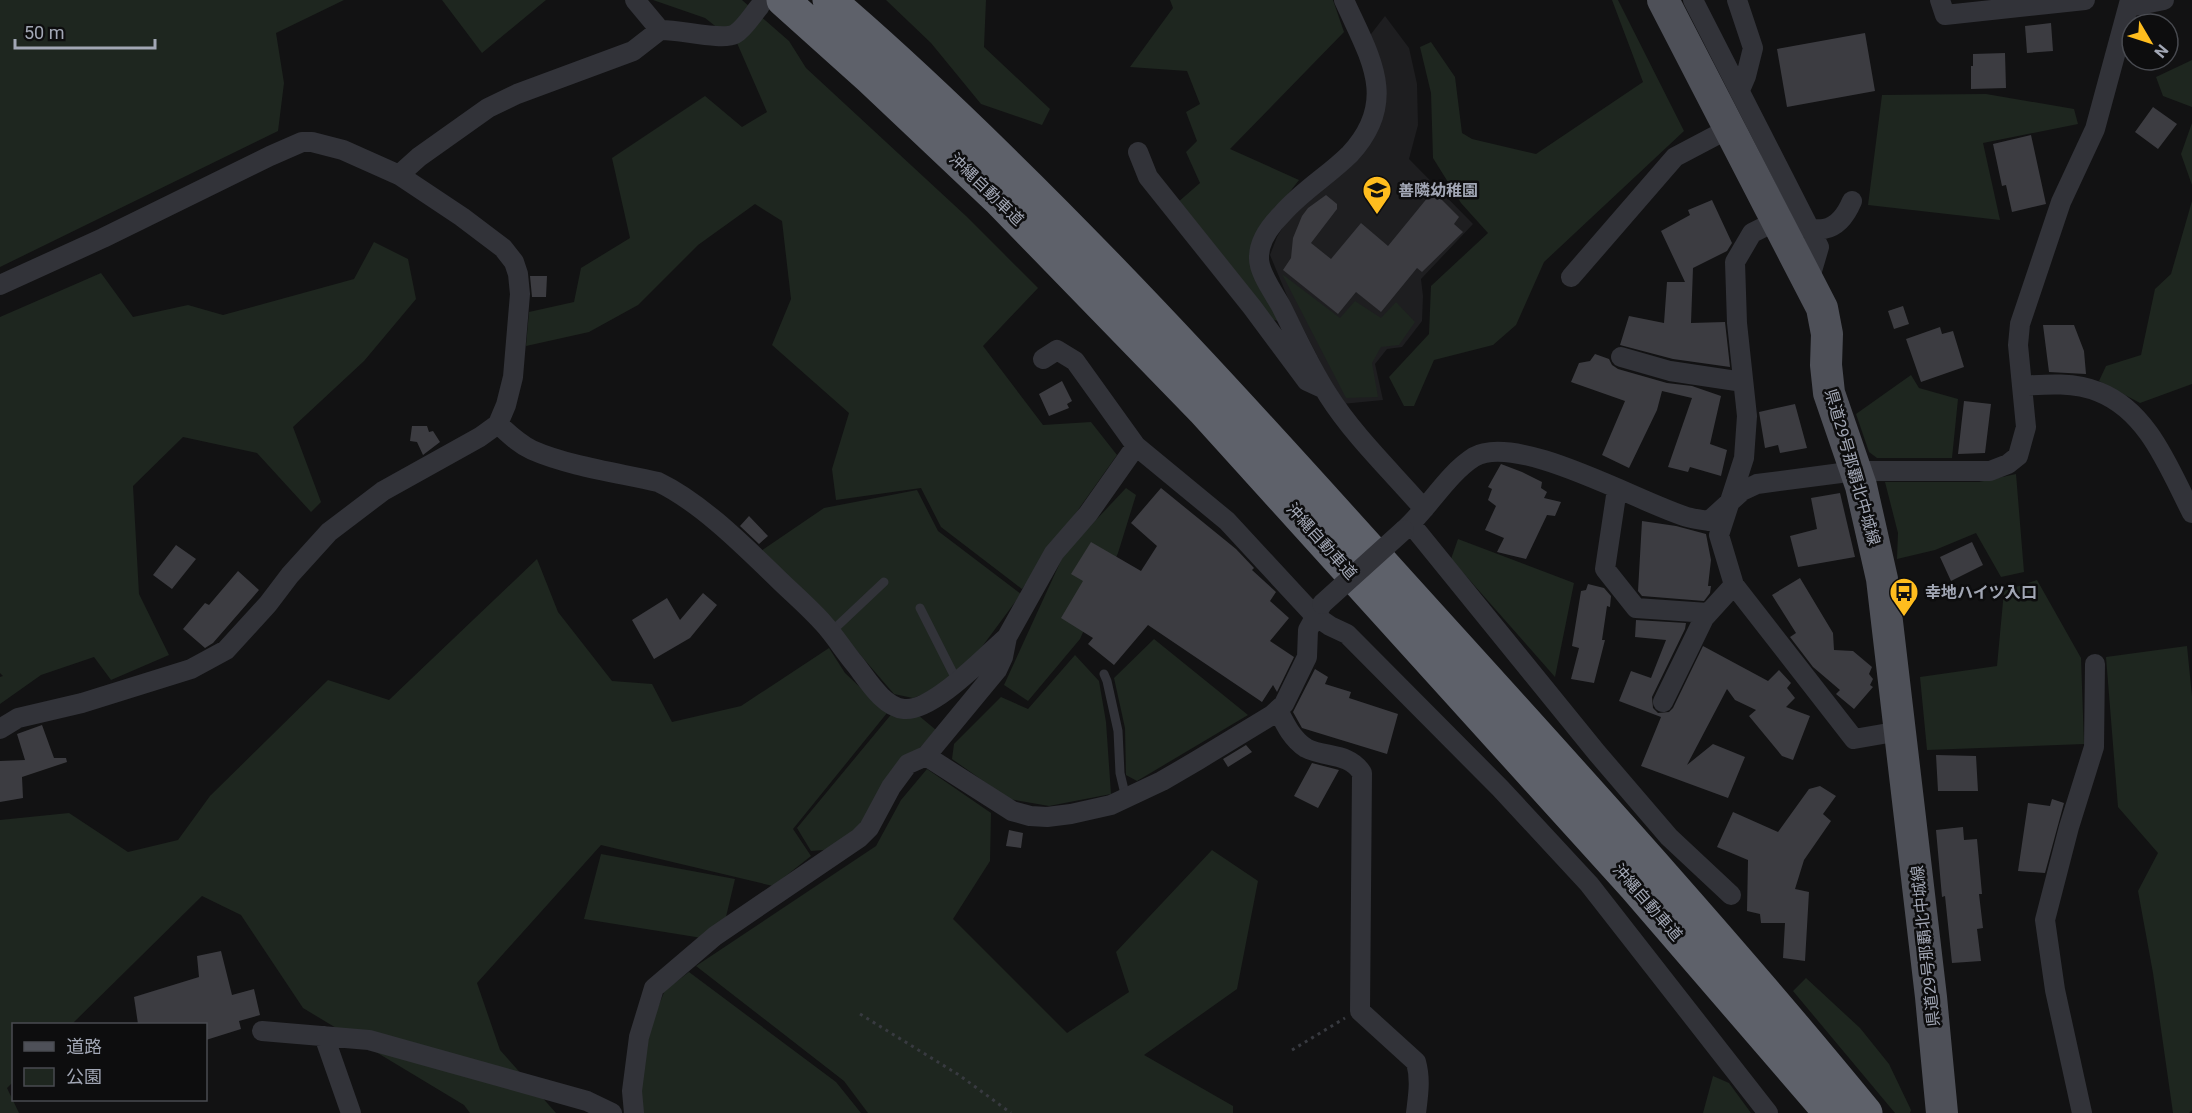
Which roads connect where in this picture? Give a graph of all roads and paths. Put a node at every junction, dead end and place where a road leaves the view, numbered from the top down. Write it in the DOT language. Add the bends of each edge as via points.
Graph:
graph roads {
  1 [pos="635,0"];
  2 [pos="829,0"];
  3 [pos="1344,0"];
  4 [pos="1663,0"];
  5 [pos="1693,0"];
  6 [pos="1737,0"];
  7 [pos="1940,0"];
  8 [pos="2085,0"];
  9 [pos="2164,0"];
  10 [pos="772,3"];
  11 [pos="2033,3"];
  12 [pos="2130,3"];
  13 [pos="660,30"];
  14 [pos="1740,90"];
  15 [pos="1730,128"];
  16 [pos="1138,152"];
  17 [pos="399,175"];
  18 [pos="1852,201"];
  19 [pos="1778,220"];
  20 [pos="1810,230"];
  21 [pos="1571,277"];
  22 [pos="1809,281"];
  23 [pos="0,285"];
  24 [pos="1621,357"];
  25 [pos="1043,359"];
  26 [pos="1743,382"];
  27 [pos="2022,386"];
  28 [pos="1325,389"];
  29 [pos="498,424"];
  30 [pos="1136,446"];
  31 [pos="1856,471"];
  32 [pos="1617,489"];
  33 [pos="1730,502"];
  34 [pos="1424,509"];
  35 [pos="2192,513"];
  36 [pos="1408,527"];
  37 [pos="884,582"];
  38 [pos="1734,585"];
  39 [pos="920,608"];
  40 [pos="1318,609"];
  41 [pos="1708,613"];
  42 [pos="831,632"];
  43 [pos="1007,637"];
  44 [pos="2095,664"];
  45 [pos="1104,674"];
  46 [pos="958,682"];
  47 [pos="1663,702"];
  48 [pos="1278,710"];
  49 [pos="0,729"];
  50 [pos="1900,731"];
  51 [pos="926,756"];
  52 [pos="1127,799"];
  53 [pos="1731,895"];
  54 [pos="1360,1011"];
  55 [pos="860,1014"];
  56 [pos="262,1031"];
  57 [pos="324,1036"];
  58 [pos="1292,1050"];
  59 [pos="351,1113"];
  60 [pos="612,1113"];
  61 [pos="634,1113"];
  62 [pos="1011,1113"];
  63 [pos="1416,1113"];
  64 [pos="1768,1113"];
  65 [pos="1830,1113"];
  66 [pos="1866,1113"];
  67 [pos="1942,1113"];
  68 [pos="2082,1113"];
  1 -- 13 [label="street"];
  2 -- 66 [label="highway, 沖縄自動車道" via="953,112 1080,237 1228,393 1632,839"];
  3 -- 28 [label="street" via="1373,64 1376,112 1349,154 1276,220 1266,234 1258,258"];
  4 -- 15 [label="main road, 県道29号那覇北中城線"];
  5 -- 14 [label="street"];
  6 -- 14 [label="street" via="1753,48"];
  7 -- 11 [label="street" via="1945,15"];
  8 -- 11 [label="street"];
  9 -- 12 [label="street"];
  10 -- 13 [label="street" via="736,34 723,37"];
  10 -- 65 [label="highway, 沖縄自動車道" via="871,79 999,200 1203,410 1612,861"];
  12 -- 27 [label="street" via="2095,129 2061,202 2020,324"];
  13 -- 17 [label="street" via="633,51 488,108"];
  14 -- 20 [label="street"];
  15 -- 19 [label="main road, 県道29号那覇北中城線"];
  15 -- 21 [label="street" via="1675,157"];
  16 -- 28 [label="street" via="1148,177 1307,381"];
  17 -- 23 [label="street" via="343,150 302,142"];
  17 -- 29 [label="street" via="489,237 514,262 520,294 513,377"];
  18 -- 20 [label="street" via="1845,218 1830,228"];
  19 -- 20 [label="street"];
  19 -- 22 [label="main road, 県道29号那覇北中城線"];
  19 -- 26 [label="street" via="1752,233 1735,262"];
  20 -- 22 [label="street" via="1819,247"];
  22 -- 31 [label="main road, 県道29号那覇北中城線" via="1824,317 1829,393"];
  24 -- 26 [label="street" via="1670,371"];
  25 -- 30 [label="street" via="1057,350 1075,361"];
  26 -- 33 [label="street" via="1747,416 1744,458"];
  27 -- 31 [label="street" via="2026,427 2018,456 2008,464 1990,471"];
  27 -- 35 [label="street" via="2080,387 2117,402 2151,437"];
  28 -- 34 [label="street" via="1364,442"];
  29 -- 42 [label="street" via="532,450 670,488 727,531"];
  29 -- 49 [label="street" via="383,491 329,532 226,650 191,669 82,703 18,718"];
  30 -- 40 [label="street" via="1227,521"];
  30 -- 43 [label="street" via="1054,554"];
  31 -- 33 [label="street" via="1757,484"];
  31 -- 50 [label="main road, 県道29号那覇北中城線" via="1882,579"];
  32 -- 33 [label="street" via="1687,517 1709,521"];
  32 -- 34 [label="street" via="1563,466 1518,453 1485,452 1464,465"];
  32 -- 41 [label="street" via="1605,569 1636,608"];
  33 -- 38 [label="street" via="1719,535"];
  34 -- 36 [label="street"];
  36 -- 40 [label="street, bridge"];
  36 -- 53 [label="street" via="1654,820"];
  37 -- 42 [label="lane"];
  38 -- 41 [label="street"];
  38 -- 50 [label="street" via="1854,739"];
  39 -- 46 [label="lane"];
  40 -- 48 [label="street" via="1308,630 1307,657"];
  40 -- 64 [label="street" via="1330,626 1347,634 1500,788 1589,884"];
  41 -- 47 [label="street"];
  42 -- 46 [label="street" via="876,690 903,710 917,707"];
  43 -- 46 [label="street"];
  43 -- 51 [label="street" via="997,670"];
  44 -- 68 [label="street" via="2094,747 2045,920 2055,990"];
  45 -- 52 [label="lane" via="1118,731 1120,773"];
  48 -- 52 [label="street"];
  48 -- 54 [label="street" via="1294,738 1307,748 1343,758 1362,773"];
  50 -- 67 [label="main road, 県道29号那覇北中城線"];
  51 -- 52 [label="street" via="1012,811 1030,816 1071,814"];
  51 -- 61 [label="street" via="908,764 859,838 715,936 654,988 639,1037 632,1091"];
  54 -- 58 [label="path"];
  54 -- 63 [label="street" via="1416,1062"];
  55 -- 62 [label="path" via="959,1075"];
  56 -- 57 [label="street"];
  57 -- 59 [label="street"];
  57 -- 60 [label="street" via="369,1040 587,1101"];
}
